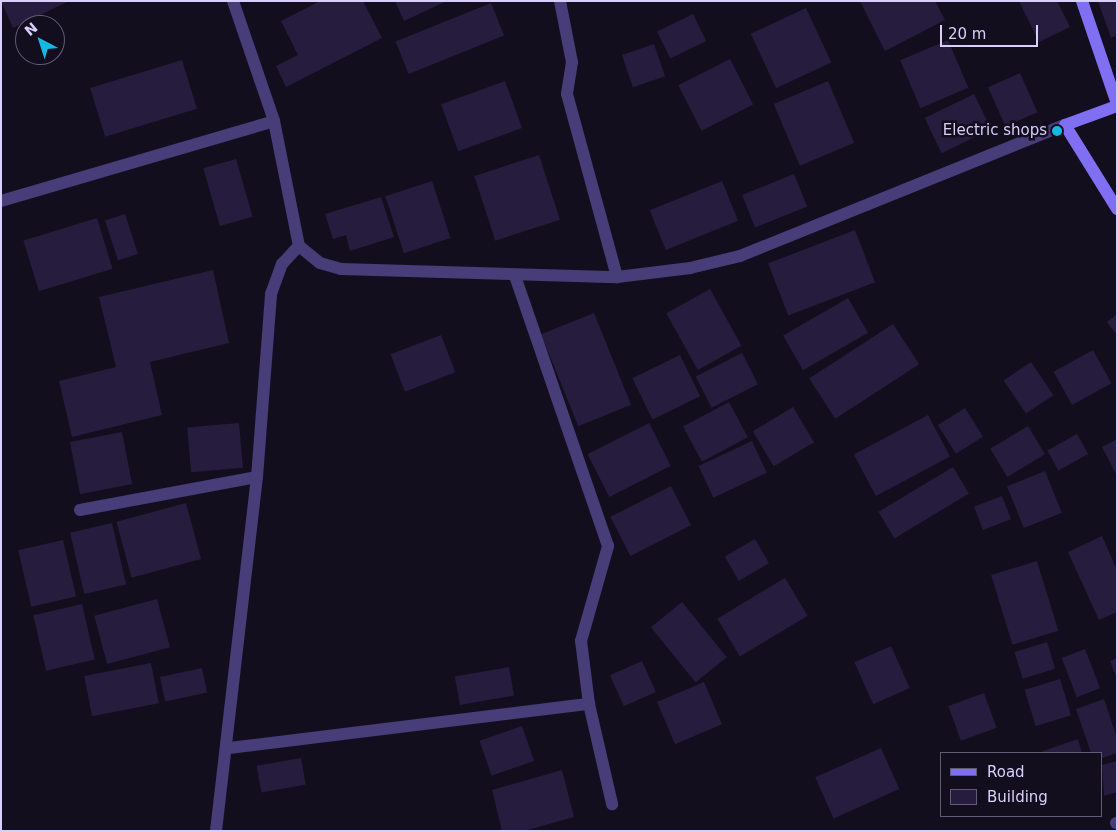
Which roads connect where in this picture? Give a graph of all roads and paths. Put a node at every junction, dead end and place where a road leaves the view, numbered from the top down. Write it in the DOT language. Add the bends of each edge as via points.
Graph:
graph roads {
  1 [pos="233,1"];
  2 [pos="560,1"];
  3 [pos="1082,1"];
  4 [pos="1117,105"];
  5 [pos="274,121"];
  6 [pos="1066,125"];
  7 [pos="1,201"];
  8 [pos="1117,209"];
  9 [pos="299,246"];
  10 [pos="515,276"];
  11 [pos="617,277"];
  12 [pos="257,477"];
  13 [pos="80,510"];
  14 [pos="589,704"];
  15 [pos="229,748"];
  16 [pos="612,804"];
  17 [pos="216,831"];
  1 -- 5 [label="street"];
  2 -- 11 [label="street" via="572,62 567,94"];
  3 -- 4 [label="main road"];
  4 -- 6 [label="main road"];
  5 -- 7 [label="street"];
  5 -- 9 [label="street"];
  6 -- 8 [label="main road"];
  6 -- 11 [label="street" via="740,256"];
  9 -- 10 [label="street" via="320,263 341,269"];
  9 -- 12 [label="street" via="282,264 271,294"];
  10 -- 11 [label="street"];
  10 -- 14 [label="street" via="608,546 581,641"];
  12 -- 13 [label="street"];
  12 -- 15 [label="street"];
  14 -- 15 [label="street"];
  14 -- 16 [label="street"];
  15 -- 17 [label="street"];
}
